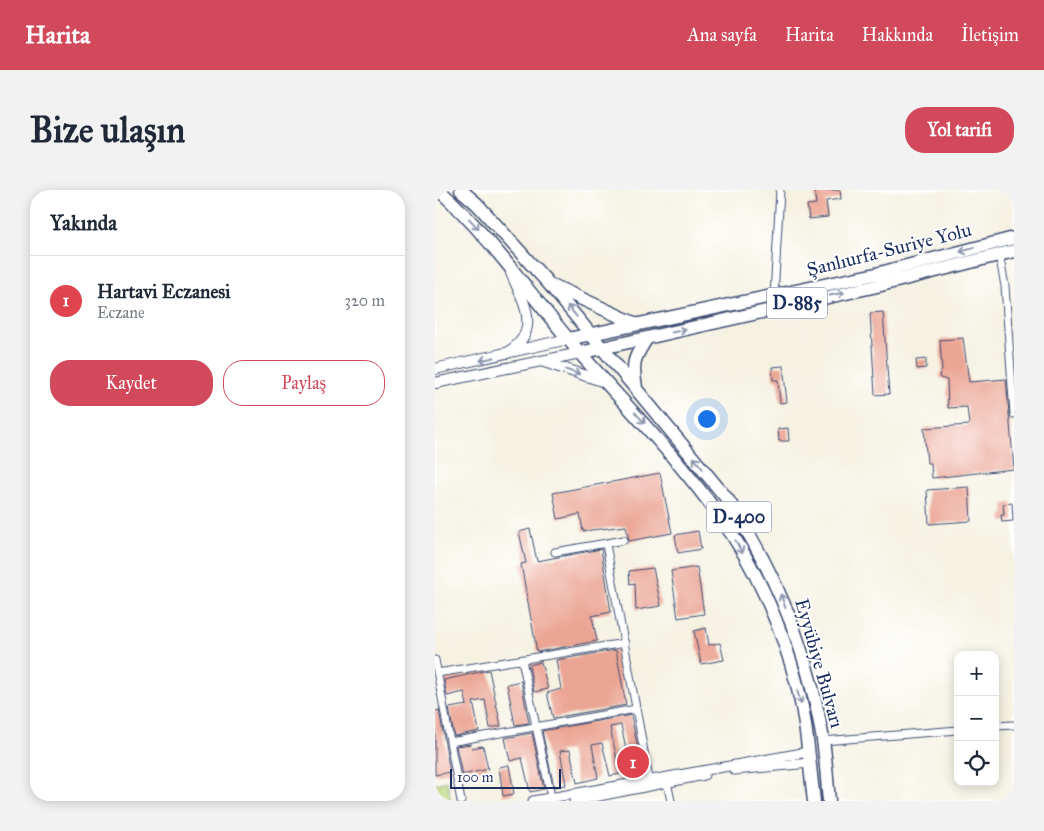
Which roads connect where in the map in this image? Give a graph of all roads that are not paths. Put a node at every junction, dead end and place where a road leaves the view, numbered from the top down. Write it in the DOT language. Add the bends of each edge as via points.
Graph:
graph roads {
  1 [pos="439,190"];
  2 [pos="461,190"];
  3 [pos="780,190"];
  4 [pos="1014,238"];
  5 [pos="1014,251"];
  6 [pos="999,254"];
  7 [pos="506,263"];
  8 [pos="549,284"];
  9 [pos="774,297"];
  10 [pos="634,324"];
  11 [pos="591,334"];
  12 [pos="647,338"];
  13 [pos="568,339"];
  14 [pos="603,348"];
  15 [pos="580,353"];
  16 [pos="507,354"];
  17 [pos="540,361"];
  18 [pos="435,370"];
  19 [pos="607,382"];
  20 [pos="435,383"];
  21 [pos="636,388"];
  22 [pos="1014,414"];
  23 [pos="624,540"];
  24 [pos="607,544"];
  25 [pos="555,552"];
  26 [pos="625,644"];
  27 [pos="435,660"];
  28 [pos="522,660"];
  29 [pos="437,673"];
  30 [pos="636,709"];
  31 [pos="1014,725"];
  32 [pos="537,726"];
  33 [pos="999,726"];
  34 [pos="954,730"];
  35 [pos="823,741"];
  36 [pos="450,742"];
  37 [pos="809,757"];
  38 [pos="649,779"];
  39 [pos="667,782"];
  40 [pos="551,797"];
  41 [pos="461,801"];
  42 [pos="533,801"];
  43 [pos="574,801"];
  44 [pos="671,801"];
  45 [pos="814,801"];
  46 [pos="829,801"];
  1 -- 7 [label="highway, D-400, one-way" via="463,211"];
  2 -- 8 [label="highway, D-400"];
  3 -- 9 [label="street"];
  4 -- 9 [label="highway, Şanlıurfa-Suriye Yolu / D-885, one-way"];
  5 -- 6 [label="highway, Şanlıurfa-Suriye Yolu / D-885"];
  12 -- 6 [label="highway, Şanlıurfa-Suriye Yolu / D-885, one-way" via="877,286"];
  6 -- 22 [label="street" via="1005,286"];
  7 -- 13 [label="highway, D-400"];
  7 -- 16 [label="main road" via="525,305 528,324 523,339"];
  8 -- 10 [label="highway"];
  11 -- 8 [label="highway, Eyyübiye Bulvarı / D-400, one-way"];
  9 -- 10 [label="highway, Şanlıurfa-Suriye Yolu / D-885"];
  10 -- 11 [label="highway, Şanlıurfa-Suriye Yolu"];
  11 -- 13 [label="highway, Şanlıurfa-Suriye Yolu"];
  11 -- 14 [label="highway, Eyyübiye Bulvarı / D-400"];
  12 -- 14 [label="highway, Şanlıurfa-Suriye Yolu / D-885"];
  12 -- 21 [label="highway" via="635,355"];
  13 -- 15 [label="highway, D-400"];
  13 -- 16 [label="main road"];
  14 -- 15 [label="highway, Şanlıurfa-Suriye Yolu / D-885"];
  14 -- 21 [label="highway, Eyyübiye Bulvarı / D-400"];
  15 -- 17 [label="main road"];
  15 -- 19 [label="highway, Eyyübiye Bulvarı / D-400"];
  16 -- 18 [label="main road, one-way"];
  17 -- 19 [label="main road, one-way"];
  17 -- 20 [label="main road"];
  19 -- 37 [label="highway, Eyyübiye Bulvarı / D-400, one-way" via="677,462 733,536 765,596 787,655 802,707"];
  35 -- 21 [label="highway, Eyyübiye Bulvarı / D-400, one-way" via="802,654 767,565 729,500"];
  23 -- 24 [label="street"];
  24 -- 25 [label="street"];
  24 -- 26 [label="street"];
  26 -- 28 [label="street"];
  26 -- 30 [label="street"];
  27 -- 29 [label="street"];
  28 -- 29 [label="street"];
  28 -- 32 [label="street"];
  29 -- 36 [label="street"];
  30 -- 32 [label="street"];
  30 -- 38 [label="street"];
  31 -- 33 [label="street"];
  32 -- 36 [label="street"];
  32 -- 40 [label="street"];
  34 -- 35 [label="street"];
  35 -- 46 [label="highway, Eyyübiye Bulvarı / D-400"];
  36 -- 41 [label="street"];
  37 -- 38 [label="main road"];
  37 -- 39 [label="main road"];
  37 -- 45 [label="highway, Eyyübiye Bulvarı / D-400"];
  38 -- 40 [label="main road"];
  39 -- 43 [label="main road"];
  39 -- 44 [label="street"];
  40 -- 42 [label="main road"];
}
